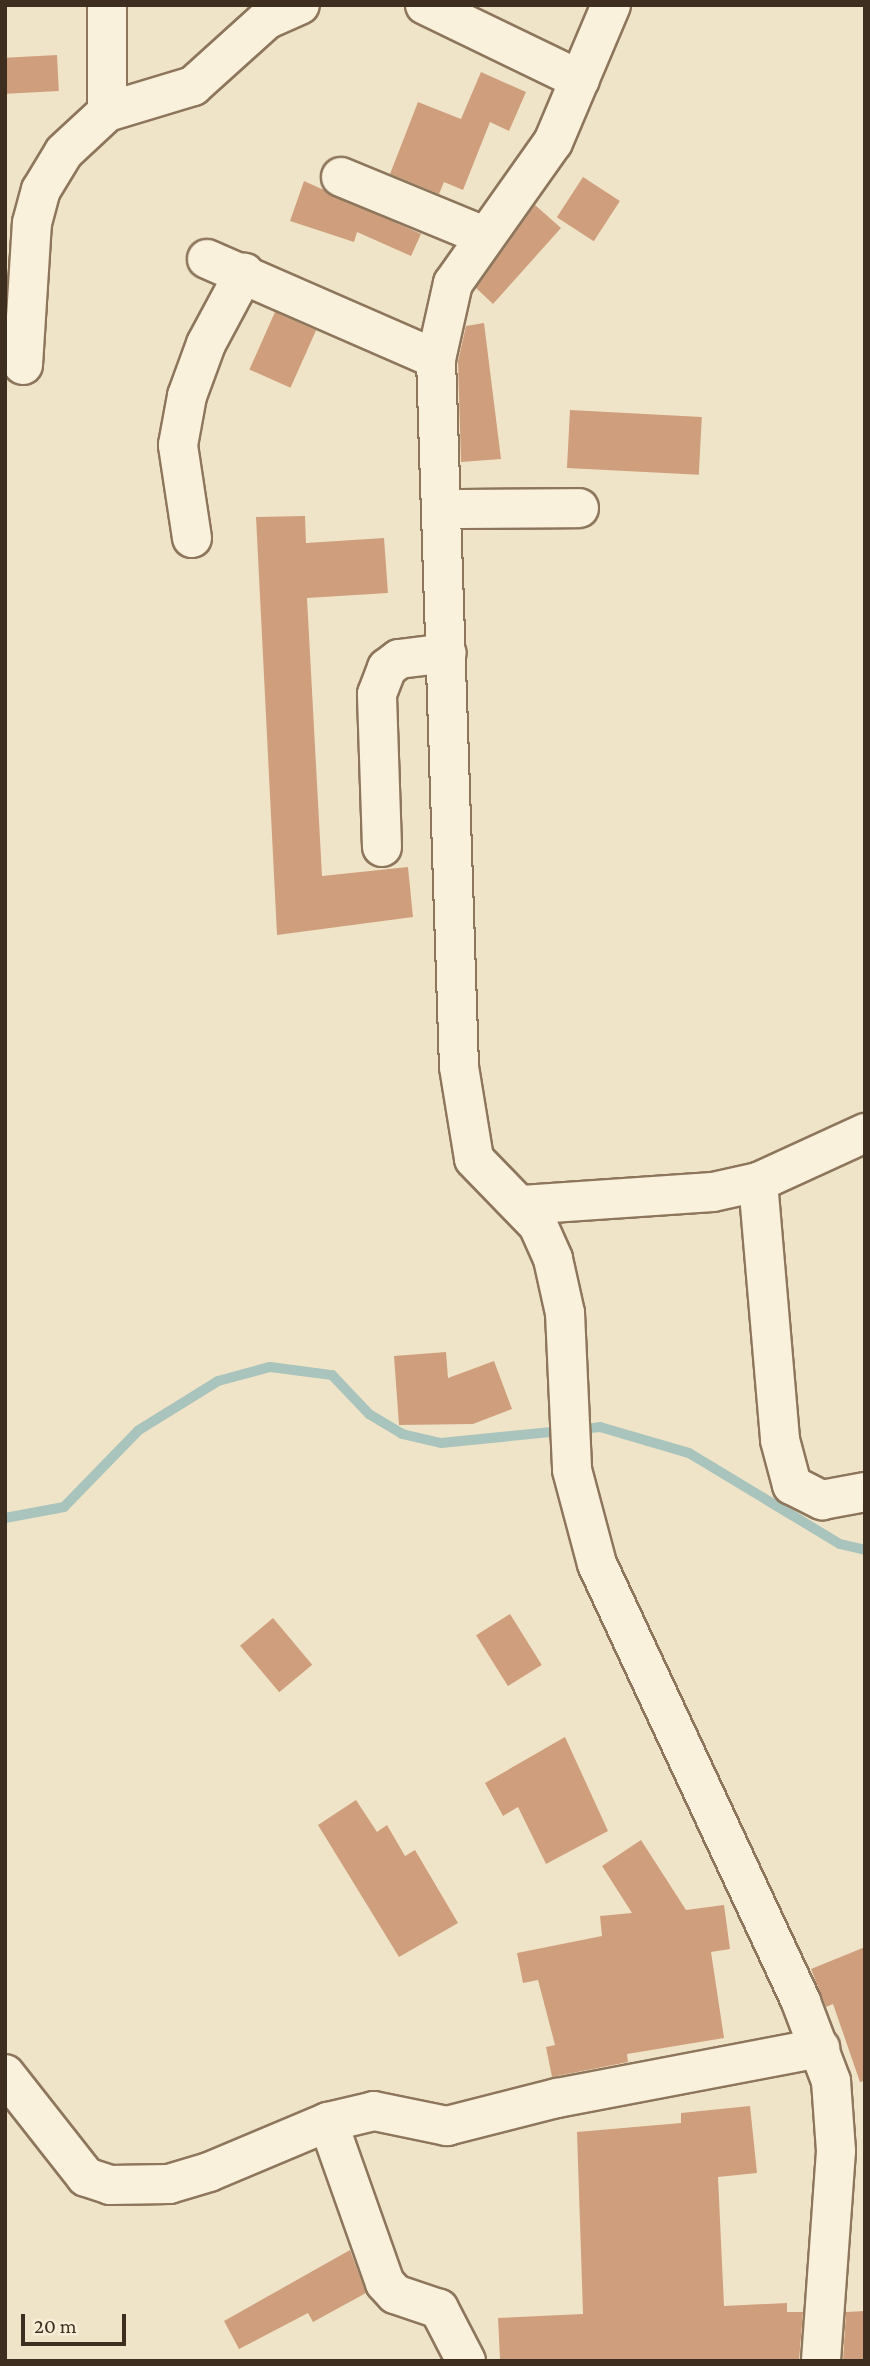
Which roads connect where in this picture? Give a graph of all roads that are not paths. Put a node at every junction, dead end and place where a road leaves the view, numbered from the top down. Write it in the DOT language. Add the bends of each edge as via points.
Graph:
graph roads {
  1 [pos="107,5"];
  2 [pos="425,5"];
  3 [pos="611,5"];
  4 [pos="275,10"];
  5 [pos="580,80"];
  6 [pos="107,111"];
  7 [pos="341,177"];
  8 [pos="484,236"];
  9 [pos="207,259"];
  10 [pos="244,273"];
  11 [pos="14,321"];
  12 [pos="436,359"];
  13 [pos="23,365"];
  14 [pos="579,508"];
  15 [pos="445,509"];
  16 [pos="192,538"];
  17 [pos="447,653"];
  18 [pos="382,847"];
  19 [pos="865,1133"];
  20 [pos="758,1182"];
  21 [pos="522,1205"];
  22 [pos="865,1492"];
  23 [pos="820,2048"];
  24 [pos="5,2074"];
  25 [pos="328,2122"];
  26 [pos="466,2361"];
  27 [pos="821,2361"];
  1 -- 6 [label="street"];
  2 -- 5 [label="street"];
  3 -- 5 [label="street"];
  4 -- 6 [label="street" via="193,86"];
  5 -- 8 [label="street" via="534,175"];
  6 -- 11 [label="street" via="83,129 41,190"];
  7 -- 8 [label="street"];
  8 -- 12 [label="street" via="453,283"];
  9 -- 10 [label="street"];
  10 -- 12 [label="street"];
  10 -- 16 [label="street" via="206,344 187,396 178,445"];
  11 -- 13 [label="street"];
  12 -- 15 [label="street"];
  14 -- 15 [label="street"];
  15 -- 17 [label="street"];
  17 -- 18 [label="street" via="400,659 387,668 377,694"];
  17 -- 21 [label="street" via="452,925 465,1122 474,1159 485,1176"];
  19 -- 20 [label="street"];
  20 -- 21 [label="street" via="699,1193"];
  20 -- 22 [label="street" via="780,1440 792,1485 822,1500"];
  21 -- 23 [label="street" via="545,1240 559,1286 572,1470 597,1564"];
  23 -- 25 [label="street" via="557,2098 447,2126 374,2111"];
  23 -- 27 [label="street" via="831,2081 836,2151"];
  24 -- 25 [label="street" via="86,2177 110,2185 147,2186 196,2176"];
  25 -- 26 [label="street" via="386,2283 396,2294 439,2309"];
}
